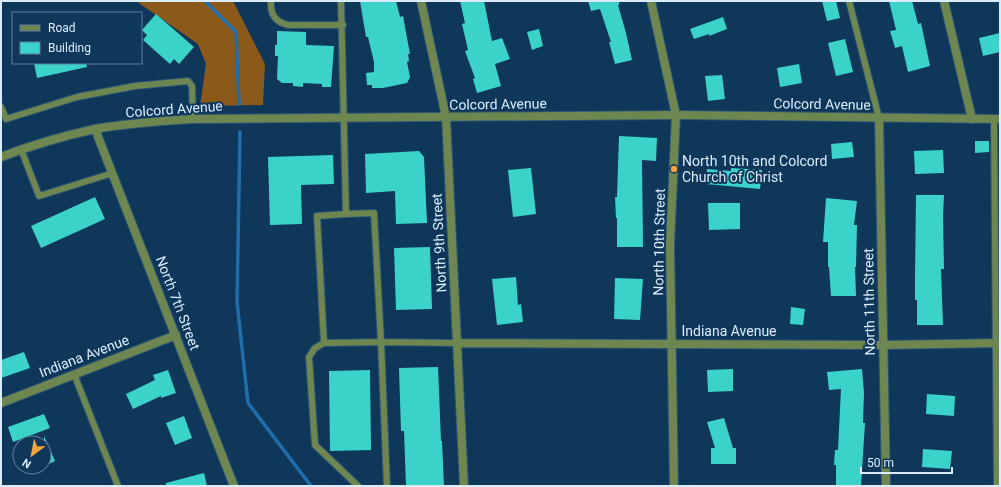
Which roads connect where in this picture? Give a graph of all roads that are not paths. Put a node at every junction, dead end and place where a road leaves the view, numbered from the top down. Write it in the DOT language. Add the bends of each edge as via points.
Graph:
graph roads {
  1 [pos="270,1"];
  2 [pos="341,1"];
  3 [pos="421,1"];
  4 [pos="651,1"];
  5 [pos="849,1"];
  6 [pos="944,1"];
  7 [pos="343,25"];
  8 [pos="1,107"];
  9 [pos="676,115"];
  10 [pos="446,117"];
  11 [pos="344,118"];
  12 [pos="879,118"];
  13 [pos="193,119"];
  14 [pos="972,119"];
  15 [pos="997,119"];
  16 [pos="96,129"];
  17 [pos="20,149"];
  18 [pos="1,157"];
  19 [pos="113,173"];
  20 [pos="346,214"];
  21 [pos="176,335"];
  22 [pos="381,342"];
  23 [pos="324,343"];
  24 [pos="457,343"];
  25 [pos="997,343"];
  26 [pos="672,344"];
  27 [pos="883,345"];
  28 [pos="74,374"];
  29 [pos="1,403"];
  30 [pos="118,486"];
  31 [pos="234,486"];
  32 [pos="358,486"];
  33 [pos="387,486"];
  34 [pos="464,486"];
  35 [pos="674,486"];
  36 [pos="886,486"];
  37 [pos="996,486"];
  1 -- 7 [label="lane" via="272,15 282,24"];
  2 -- 7 [label="lane"];
  3 -- 10 [label="street, North 9th Street"];
  4 -- 9 [label="street, North 10th Street"];
  5 -- 12 [label="lane"];
  6 -- 14 [label="street"];
  7 -- 11 [label="lane"];
  8 -- 13 [label="lane" via="6,119 77,97 135,86 188,81 192,86"];
  9 -- 10 [label="street, Colcord Avenue"];
  9 -- 12 [label="street, Colcord Avenue"];
  9 -- 26 [label="street, North 10th Street" via="670,245"];
  10 -- 11 [label="street, Colcord Avenue"];
  10 -- 24 [label="street, North 9th Street"];
  11 -- 13 [label="street, Colcord Avenue"];
  11 -- 20 [label="lane"];
  12 -- 14 [label="street, Colcord Avenue"];
  12 -- 27 [label="street, North 11th Street"];
  13 -- 16 [label="street, Colcord Avenue"];
  14 -- 15 [label="street, Colcord Avenue"];
  15 -- 25 [label="lane"];
  16 -- 17 [label="street, Colcord Avenue"];
  16 -- 19 [label="street, North 7th Street"];
  17 -- 18 [label="street, Colcord Avenue"];
  17 -- 19 [label="lane" via="39,196"];
  19 -- 21 [label="street, North 7th Street"];
  20 -- 22 [label="lane" via="374,214"];
  20 -- 23 [label="lane" via="317,216"];
  21 -- 28 [label="street, Indiana Avenue"];
  21 -- 31 [label="street, North 7th Street"];
  22 -- 23 [label="lane"];
  22 -- 24 [label="lane"];
  22 -- 33 [label="lane"];
  23 -- 32 [label="lane" via="315,348 309,357 315,445"];
  24 -- 26 [label="street, Indiana Avenue"];
  24 -- 34 [label="street, North 9th Street"];
  25 -- 27 [label="street, Indiana Avenue"];
  25 -- 37 [label="lane"];
  26 -- 27 [label="street, Indiana Avenue"];
  26 -- 35 [label="street, North 10th Street"];
  27 -- 36 [label="street, North 11th Street"];
  28 -- 29 [label="street, Indiana Avenue"];
  28 -- 30 [label="lane"];
}
